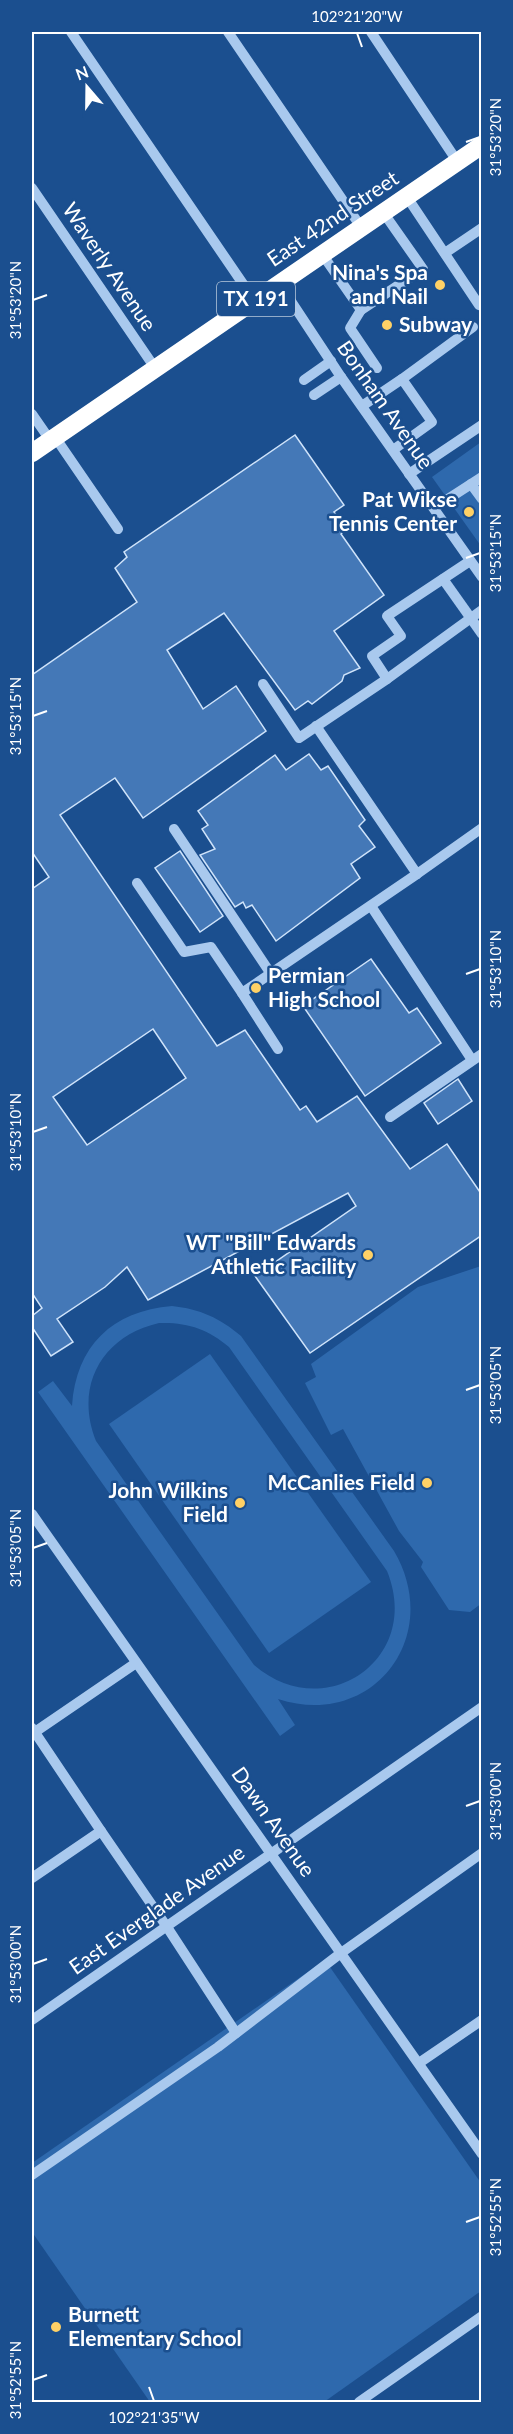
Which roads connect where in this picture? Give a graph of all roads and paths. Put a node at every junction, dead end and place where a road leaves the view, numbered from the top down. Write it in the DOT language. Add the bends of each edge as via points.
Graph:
graph roads {
  1 [pos="71,32"];
  2 [pos="228,32"];
  3 [pos="371,32"];
  4 [pos="482,145"];
  5 [pos="457,161"];
  6 [pos="32,188"];
  7 [pos="407,197"];
  8 [pos="383,212"];
  9 [pos="361,227"];
  10 [pos="482,228"];
  11 [pos="445,253"];
  12 [pos="322,254"];
  13 [pos="279,283"];
  14 [pos="254,300"];
  15 [pos="482,306"];
  16 [pos="361,310"];
  17 [pos="473,327"];
  18 [pos="331,361"];
  19 [pos="155,368"];
  20 [pos="377,368"];
  21 [pos="342,377"];
  22 [pos="402,379"];
  23 [pos="304,380"];
  24 [pos="314,395"];
  25 [pos="362,406"];
  26 [pos="32,414"];
  27 [pos="482,424"];
  28 [pos="52,439"];
  29 [pos="393,450"];
  30 [pos="32,453"];
  31 [pos="409,474"];
  32 [pos="482,477"];
  33 [pos="471,484"];
  34 [pos="482,499"];
  35 [pos="434,508"];
  36 [pos="118,529"];
  37 [pos="470,561"];
  38 [pos="482,577"];
  39 [pos="444,579"];
  40 [pos="482,610"];
  41 [pos="470,618"];
  42 [pos="482,634"];
  43 [pos="387,679"];
  44 [pos="263,684"];
  45 [pos="316,726"];
  46 [pos="482,828"];
  47 [pos="174,829"];
  48 [pos="417,874"];
  49 [pos="137,883"];
  50 [pos="371,906"];
  51 [pos="271,974"];
  52 [pos="243,993"];
  53 [pos="278,1049"];
  54 [pos="477,1057"];
  55 [pos="390,1116"];
  56 [pos="32,1514"];
  57 [pos="136,1663"];
  58 [pos="482,1707"];
  59 [pos="33,1731"];
  60 [pos="101,1831"];
  61 [pos="482,1853"];
  62 [pos="272,1855"];
  63 [pos="32,1878"];
  64 [pos="167,1927"];
  65 [pos="341,1953"];
  66 [pos="32,2020"];
  67 [pos="482,2020"];
  68 [pos="236,2033"];
  69 [pos="419,2063"];
  70 [pos="482,2154"];
  71 [pos="32,2175"];
  72 [pos="482,2316"];
  73 [pos="359,2403"];
  1 -- 14 [label="street"];
  2 -- 9 [label="street"];
  3 -- 5 [label="street"];
  4 -- 5 [label="highway, East 42nd Street / TX 191"];
  5 -- 7 [label="highway, East 42nd Street / TX 191"];
  6 -- 19 [label="street, Waverly Avenue"];
  7 -- 8 [label="highway, East 42nd Street / TX 191"];
  7 -- 11 [label="street"];
  8 -- 9 [label="highway, East 42nd Street / TX 191"];
  8 -- 16 [label="street" via="423,268"];
  9 -- 12 [label="highway, East 42nd Street / TX 191"];
  10 -- 11 [label="street"];
  11 -- 15 [label="street"];
  12 -- 13 [label="highway, East 42nd Street / TX 191"];
  12 -- 16 [label="street"];
  13 -- 14 [label="highway, East 42nd Street / TX 191"];
  13 -- 18 [label="street, Bonham Avenue"];
  14 -- 19 [label="highway, East 42nd Street / TX 191"];
  16 -- 20 [label="street" via="350,328"];
  17 -- 22 [label="street"];
  18 -- 21 [label="street, Bonham Avenue"];
  18 -- 23 [label="street"];
  19 -- 28 [label="highway, East 42nd Street / TX 191"];
  21 -- 24 [label="street"];
  21 -- 25 [label="street, Bonham Avenue"];
  22 -- 25 [label="street"];
  22 -- 29 [label="street" via="432,422"];
  25 -- 29 [label="street, Bonham Avenue"];
  26 -- 28 [label="street"];
  27 -- 31 [label="street"];
  28 -- 30 [label="highway, East 42nd Street / TX 191"];
  28 -- 36 [label="street"];
  29 -- 31 [label="street, Bonham Avenue"];
  31 -- 35 [label="street, Bonham Avenue"];
  32 -- 33 [label="street"];
  33 -- 34 [label="street"];
  33 -- 35 [label="street"];
  35 -- 37 [label="street, Bonham Avenue"];
  37 -- 38 [label="street, Bonham Avenue"];
  37 -- 39 [label="street"];
  39 -- 41 [label="street"];
  39 -- 43 [label="street" via="387,616 401,636 372,656"];
  40 -- 41 [label="street"];
  41 -- 42 [label="street"];
  41 -- 43 [label="street"];
  43 -- 45 [label="street"];
  44 -- 45 [label="street" via="299,738"];
  45 -- 48 [label="street"];
  46 -- 48 [label="street"];
  47 -- 51 [label="street"];
  48 -- 50 [label="street"];
  49 -- 52 [label="street" via="184,952 211,947"];
  50 -- 51 [label="street"];
  50 -- 54 [label="street"];
  51 -- 52 [label="street"];
  52 -- 53 [label="street"];
  54 -- 55 [label="street"];
  56 -- 57 [label="street, Dawn Avenue"];
  57 -- 59 [label="street"];
  57 -- 62 [label="street, Dawn Avenue"];
  58 -- 62 [label="street, East Everglade Avenue"];
  59 -- 60 [label="street"];
  60 -- 63 [label="street"];
  60 -- 64 [label="street"];
  61 -- 65 [label="street"];
  62 -- 64 [label="street, East Everglade Avenue"];
  62 -- 65 [label="street, Dawn Avenue"];
  64 -- 66 [label="street, East Everglade Avenue"];
  64 -- 68 [label="street"];
  65 -- 68 [label="street"];
  65 -- 69 [label="street, Dawn Avenue"];
  67 -- 69 [label="street"];
  68 -- 71 [label="street"];
  69 -- 70 [label="street, Dawn Avenue"];
  72 -- 73 [label="street"];
}
